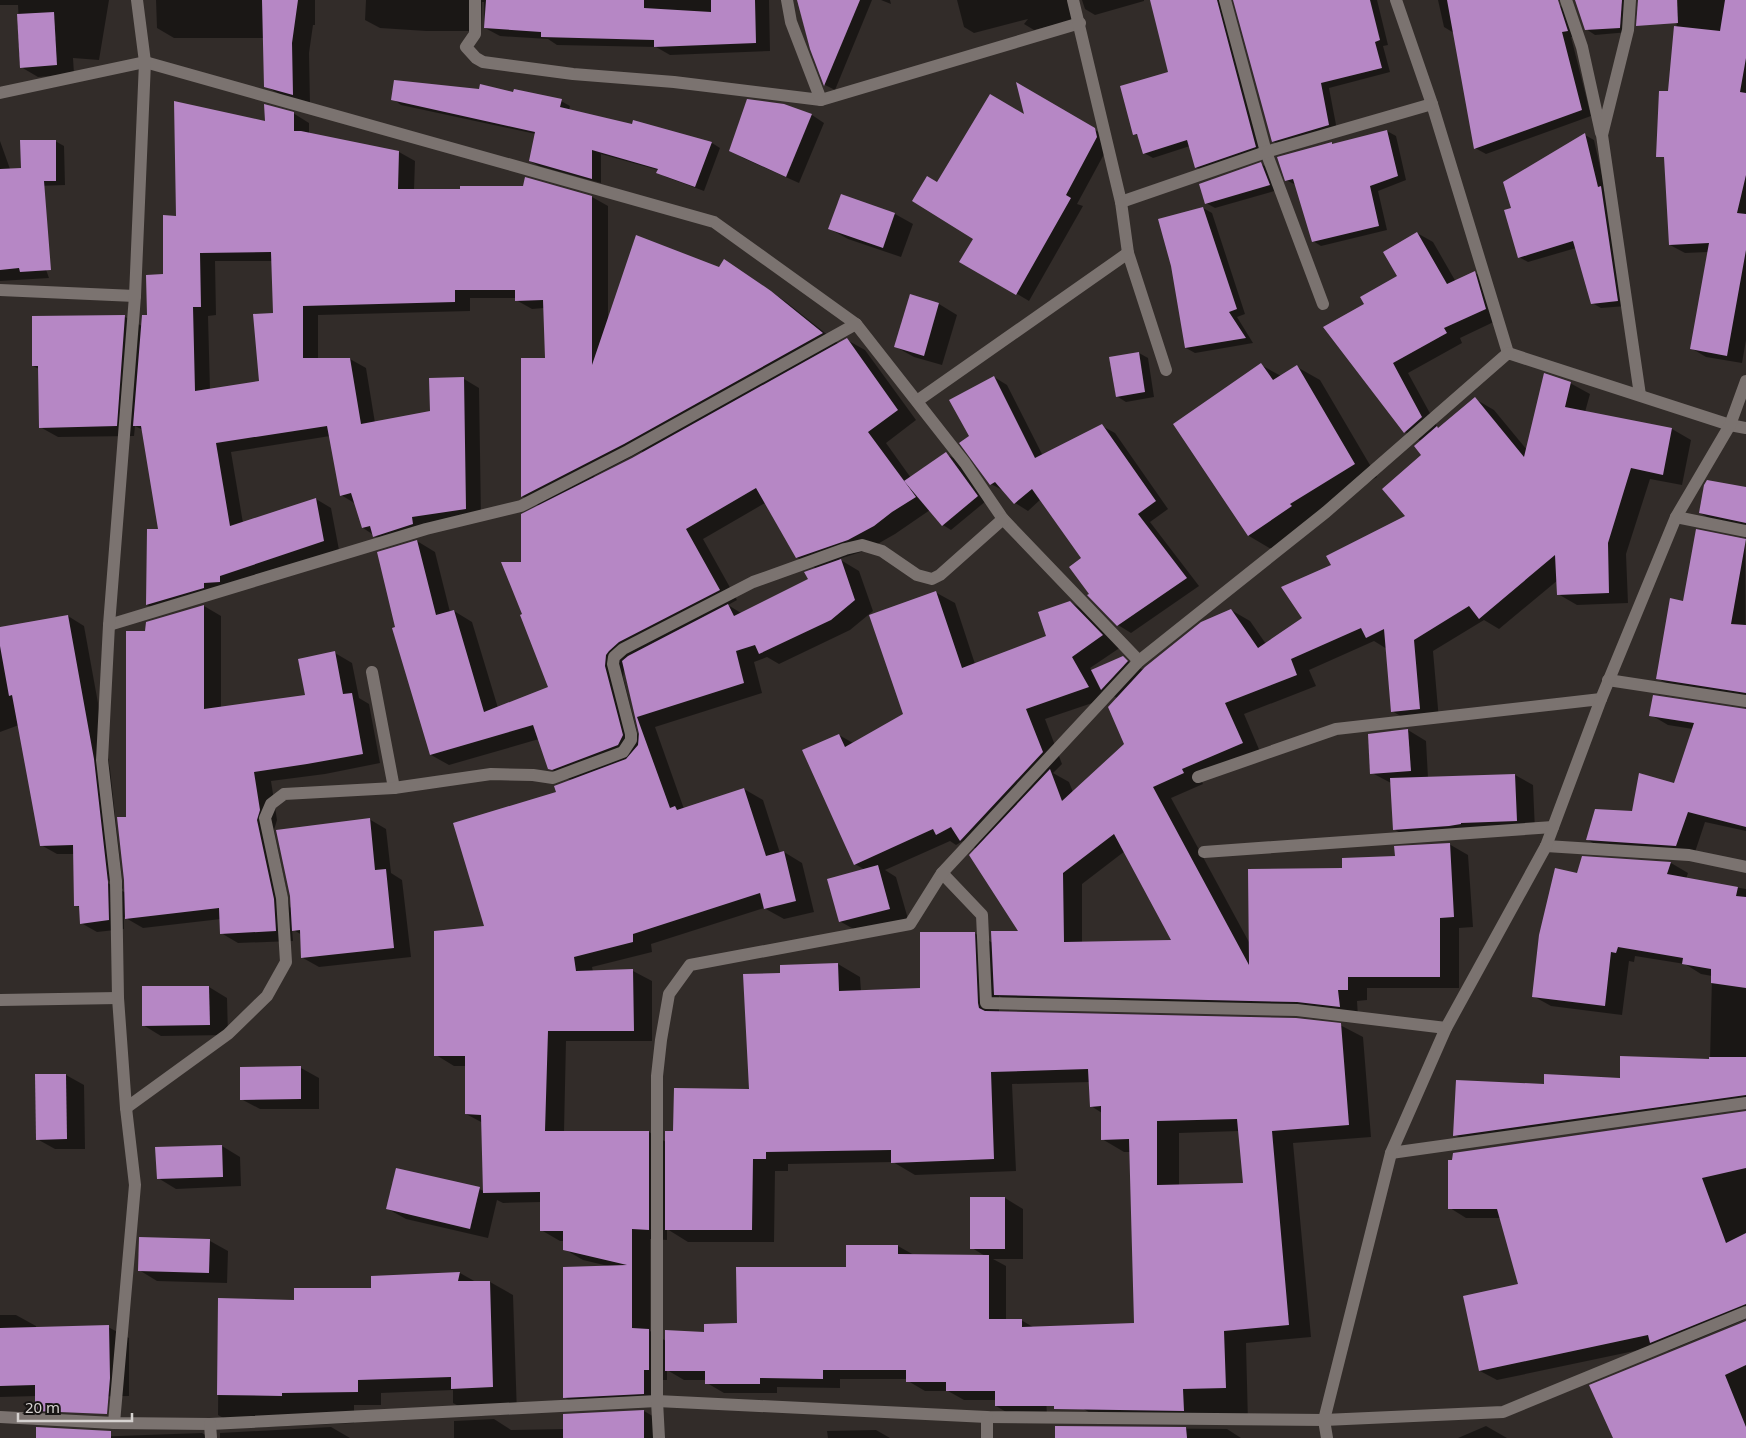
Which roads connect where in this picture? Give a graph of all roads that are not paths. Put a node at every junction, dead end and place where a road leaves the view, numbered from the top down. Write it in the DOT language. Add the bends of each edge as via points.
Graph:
graph roads {
  1 [pos="137,0"];
  2 [pos="474,0"];
  3 [pos="787,0"];
  4 [pos="1073,0"];
  5 [pos="1225,0"];
  6 [pos="1396,0"];
  7 [pos="1566,0"];
  8 [pos="1630,0"];
  9 [pos="1080,24"];
  10 [pos="145,62"];
  11 [pos="0,93"];
  12 [pos="820,100"];
  13 [pos="1432,104"];
  14 [pos="1602,135"];
  15 [pos="1266,152"];
  16 [pos="1121,202"];
  17 [pos="1128,253"];
  18 [pos="0,290"];
  19 [pos="135,296"];
  20 [pos="1323,304"];
  21 [pos="856,324"];
  22 [pos="1508,353"];
  23 [pos="1166,370"];
  24 [pos="1746,381"];
  25 [pos="1640,395"];
  26 [pos="917,401"];
  27 [pos="1730,425"];
  28 [pos="1746,428"];
  29 [pos="1676,516"];
  30 [pos="1003,519"];
  31 [pos="1746,531"];
  32 [pos="109,625"];
  33 [pos="1139,661"];
  34 [pos="372,672"];
  35 [pos="1608,680"];
  36 [pos="1601,699"];
  37 [pos="1746,701"];
  38 [pos="1198,777"];
  39 [pos="394,788"];
  40 [pos="1553,828"];
  41 [pos="1546,846"];
  42 [pos="1204,852"];
  43 [pos="1746,867"];
  44 [pos="942,873"];
  45 [pos="118,998"];
  46 [pos="0,1000"];
  47 [pos="1446,1028"];
  48 [pos="1746,1103"];
  49 [pos="126,1108"];
  50 [pos="1391,1153"];
  51 [pos="1746,1312"];
  52 [pos="657,1401"];
  53 [pos="0,1417"];
  54 [pos="987,1417"];
  55 [pos="1324,1420"];
  56 [pos="114,1423"];
  57 [pos="210,1424"];
  58 [pos="211,1438"];
  59 [pos="659,1438"];
  60 [pos="987,1438"];
  61 [pos="1327,1438"];
  1 -- 10 [label="street"];
  2 -- 12 [label="street" via="475,34 466,47 483,62"];
  3 -- 12 [label="street" via="791,22"];
  4 -- 9 [label="street"];
  5 -- 15 [label="street"];
  6 -- 13 [label="street"];
  7 -- 14 [label="street" via="1582,47"];
  8 -- 14 [label="street" via="1628,30"];
  9 -- 12 [label="street"];
  9 -- 16 [label="street"];
  10 -- 11 [label="street"];
  10 -- 19 [label="street"];
  10 -- 21 [label="street" via="714,222"];
  13 -- 15 [label="street"];
  13 -- 22 [label="street"];
  14 -- 25 [label="street"];
  15 -- 16 [label="street"];
  15 -- 20 [label="street"];
  16 -- 17 [label="street"];
  17 -- 23 [label="street"];
  17 -- 26 [label="street"];
  18 -- 19 [label="street"];
  19 -- 32 [label="street"];
  21 -- 26 [label="street"];
  21 -- 32 [label="street" via="522,506 426,529"];
  22 -- 25 [label="street"];
  22 -- 33 [label="street" via="1326,512"];
  24 -- 27 [label="street"];
  25 -- 27 [label="street"];
  26 -- 30 [label="street"];
  27 -- 28 [label="street"];
  27 -- 29 [label="street"];
  29 -- 31 [label="street"];
  29 -- 35 [label="street"];
  30 -- 33 [label="street"];
  30 -- 39 [label="street" via="932,579 917,575 882,551 862,545 844,549 754,582 623,649 614,657 613,664 632,734 623,752 553,778 491,774"];
  32 -- 45 [label="street" via="102,760 116,881"];
  33 -- 44 [label="street"];
  34 -- 39 [label="street"];
  35 -- 36 [label="street"];
  35 -- 37 [label="street"];
  36 -- 38 [label="street" via="1336,729"];
  36 -- 40 [label="street"];
  39 -- 49 [label="street" via="284,794 271,804 266,818 282,898 286,962 267,996 228,1034"];
  40 -- 41 [label="street"];
  40 -- 42 [label="street"];
  41 -- 43 [label="street" via="1689,855"];
  41 -- 47 [label="street"];
  44 -- 47 [label="street" via="982,915 986,1003 1297,1010"];
  44 -- 52 [label="street" via="910,924 690,965 669,994 657,1076"];
  45 -- 46 [label="street"];
  45 -- 49 [label="street"];
  47 -- 50 [label="street"];
  48 -- 50 [label="street"];
  49 -- 56 [label="street" via="135,1185"];
  50 -- 55 [label="street"];
  51 -- 55 [label="street" via="1503,1412"];
  52 -- 54 [label="street"];
  52 -- 57 [label="street"];
  52 -- 59 [label="street"];
  53 -- 56 [label="street"];
  54 -- 55 [label="street"];
  54 -- 60 [label="street"];
  55 -- 61 [label="street"];
  56 -- 57 [label="street"];
  57 -- 58 [label="street"];
}
